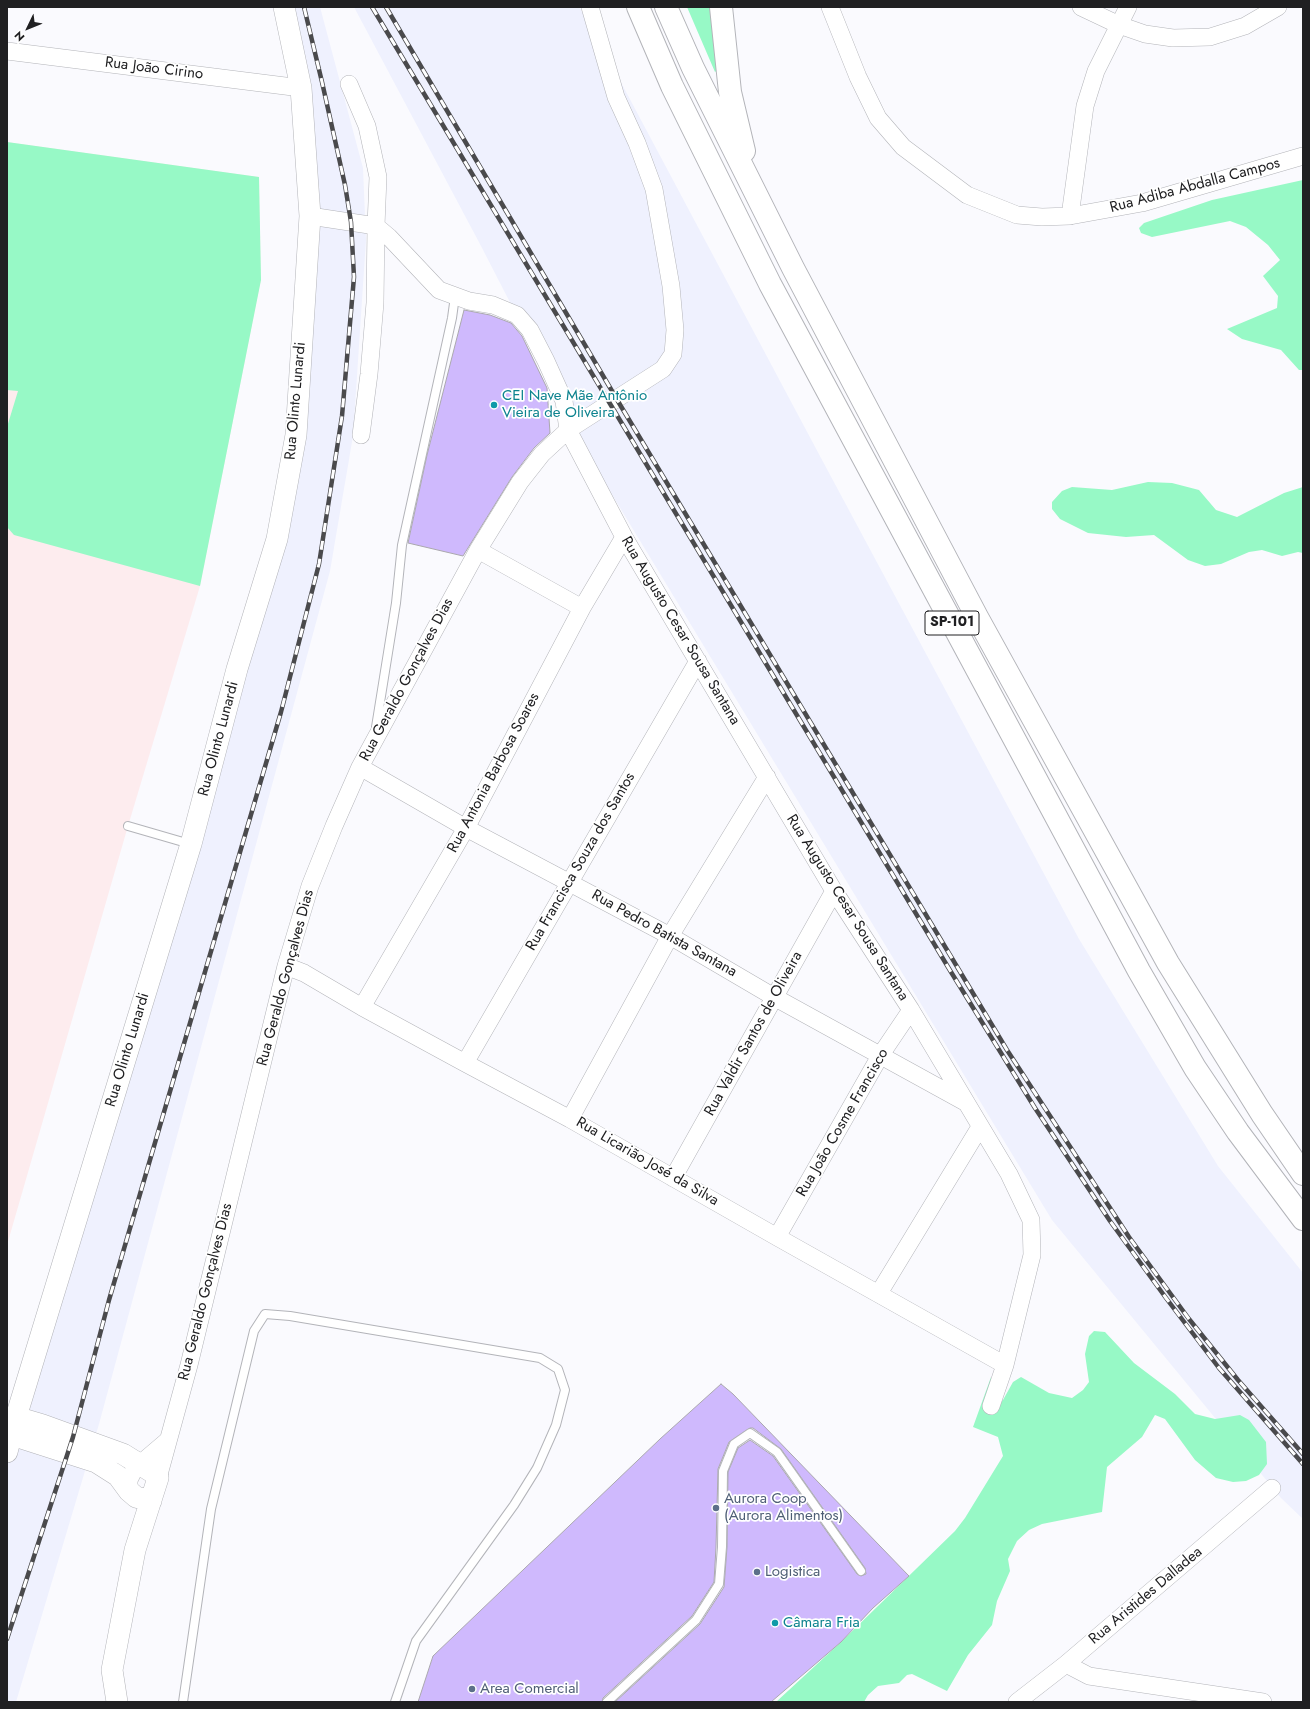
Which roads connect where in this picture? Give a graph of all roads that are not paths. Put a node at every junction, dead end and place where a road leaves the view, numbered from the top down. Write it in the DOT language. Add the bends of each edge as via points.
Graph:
graph roads {
  1 [pos="284,7"];
  2 [pos="590,7"];
  3 [pos="638,7"];
  4 [pos="666,7"];
  5 [pos="721,7"];
  6 [pos="830,7"];
  7 [pos="1081,7"];
  8 [pos="1128,7"];
  9 [pos="1278,7"];
  10 [pos="1119,25"];
  11 [pos="7,51"];
  12 [pos="349,84"];
  13 [pos="300,88"];
  14 [pos="1303,156"];
  15 [pos="757,196"];
  16 [pos="310,216"];
  17 [pos="1070,216"];
  18 [pos="376,226"];
  19 [pos="455,296"];
  20 [pos="568,430"];
  21 [pos="361,435"];
  22 [pos="624,537"];
  23 [pos="478,550"];
  24 [pos="582,608"];
  25 [pos="698,661"];
  26 [pos="374,739"];
  27 [pos="360,767"];
  28 [pos="767,777"];
  29 [pos="128,826"];
  30 [pos="466,828"];
  31 [pos="191,844"];
  32 [pos="569,881"];
  33 [pos="834,891"];
  34 [pos="670,936"];
  35 [pos="286,966"];
  36 [pos="774,997"];
  37 [pos="362,1007"];
  38 [pos="911,1010"];
  39 [pos="880,1056"];
  40 [pos="464,1063"];
  41 [pos="966,1103"];
  42 [pos="570,1118"];
  43 [pos="980,1127"];
  44 [pos="1303,1174"];
  45 [pos="673,1178"];
  46 [pos="1303,1219"];
  47 [pos="777,1237"];
  48 [pos="879,1293"];
  49 [pos="1005,1365"];
  50 [pos="991,1406"];
  51 [pos="12,1435"];
  52 [pos="167,1441"];
  53 [pos="140,1464"];
  54 [pos="158,1478"];
  55 [pos="1272,1488"];
  56 [pos="129,1491"];
  57 [pos="151,1501"];
  58 [pos="135,1550"];
  59 [pos="861,1571"];
  60 [pos="1066,1664"];
  61 [pos="117,1702"];
  62 [pos="183,1702"];
  63 [pos="395,1702"];
  64 [pos="606,1702"];
  65 [pos="1017,1702"];
  66 [pos="1263,1702"];
  1 -- 13 [label="street, Rua Olinto Lunardi"];
  2 -- 20 [label="street, Rua Geraldo Gonçalves Dias" via="616,96 654,189 671,286 675,330 673,354 663,370"];
  3 -- 46 [label="highway, SP-101" via="672,86 770,284 1139,971 1208,1087"];
  4 -- 15 [label="highway, SP-101" via="693,68"];
  5 -- 15 [label="highway" via="730,92"];
  6 -- 17 [label="street, Rua Adiba Abdalla Campos" via="858,77 878,118 903,147 967,195 1017,215"];
  7 -- 10 [label="street"];
  8 -- 10 [label="street"];
  9 -- 10 [label="street" via="1246,26 1210,37 1173,38 1145,34"];
  10 -- 17 [label="street" via="1096,71 1085,106"];
  11 -- 13 [label="street, Rua João Cirino"];
  12 -- 18 [label="street" via="367,126 378,177"];
  13 -- 16 [label="street, Rua Olinto Lunardi"];
  14 -- 17 [label="street, Rua Adiba Abdalla Campos" via="1142,203"];
  15 -- 44 [label="highway, SP-101" via="976,617 1164,956 1262,1114"];
  16 -- 18 [label="street"];
  16 -- 31 [label="street, Rua Olinto Lunardi" via="296,435 277,539 237,669"];
  18 -- 19 [label="street, Rua Augusto Cesar Sousa Santana" via="439,290"];
  18 -- 21 [label="street" via="375,303"];
  19 -- 20 [label="street, Rua Augusto Cesar Sousa Santana" via="493,305 517,315 530,330 564,401"];
  19 -- 26 [label="lane" via="402,545 396,603"];
  20 -- 22 [label="street, Rua Augusto Cesar Sousa Santana"];
  20 -- 23 [label="street, Rua Geraldo Gonçalves Dias" via="542,454 520,482"];
  22 -- 24 [label="street, Rua Antonia Barbosa Soares"];
  22 -- 25 [label="street, Rua Augusto Cesar Sousa Santana"];
  23 -- 24 [label="street"];
  23 -- 26 [label="street, Rua Geraldo Gonçalves Dias"];
  24 -- 30 [label="street, Rua Antonia Barbosa Soares"];
  25 -- 28 [label="street, Rua Augusto Cesar Sousa Santana"];
  25 -- 32 [label="street, Rua Francisca Souza dos Santos"];
  26 -- 27 [label="street, Rua Geraldo Gonçalves Dias"];
  27 -- 30 [label="street, Rua Pedro Batista Santana"];
  27 -- 35 [label="street, Rua Geraldo Gonçalves Dias" via="310,886"];
  28 -- 33 [label="street, Rua Augusto Cesar Sousa Santana"];
  28 -- 34 [label="street"];
  29 -- 31 [label="lane"];
  30 -- 32 [label="street, Rua Pedro Batista Santana"];
  30 -- 37 [label="street, Rua Antonia Barbosa Soares"];
  31 -- 51 [label="street, Rua Olinto Lunardi"];
  32 -- 34 [label="street, Rua Pedro Batista Santana"];
  32 -- 40 [label="street, Rua Francisca Souza dos Santos"];
  33 -- 36 [label="street, Rua Valdir Santos de Oliveira"];
  33 -- 38 [label="street, Rua Augusto Cesar Sousa Santana"];
  34 -- 36 [label="street, Rua Pedro Batista Santana"];
  34 -- 42 [label="street"];
  35 -- 37 [label="street, Rua Licarião José da Silva"];
  35 -- 52 [label="street, Rua Geraldo Gonçalves Dias" via="189,1365"];
  36 -- 39 [label="street, Rua Pedro Batista Santana"];
  36 -- 45 [label="street, Rua Valdir Santos de Oliveira"];
  37 -- 40 [label="street, Rua Licarião José da Silva"];
  38 -- 39 [label="street, Rua João Cosme Francisco"];
  38 -- 41 [label="street, Rua Augusto Cesar Sousa Santana"];
  39 -- 41 [label="street, Rua Pedro Batista Santana"];
  39 -- 47 [label="street, Rua João Cosme Francisco"];
  40 -- 42 [label="street, Rua Licarião José da Silva"];
  41 -- 43 [label="street, Rua Augusto Cesar Sousa Santana"];
  42 -- 45 [label="street, Rua Licarião José da Silva"];
  43 -- 48 [label="street"];
  43 -- 49 [label="street, Rua Augusto Cesar Sousa Santana" via="1009,1174 1031,1220 1032,1255"];
  45 -- 47 [label="street, Rua Licarião José da Silva"];
  47 -- 48 [label="street, Rua Licarião José da Silva"];
  48 -- 49 [label="street, Rua Licarião José da Silva"];
  49 -- 50 [label="street, Rua Augusto Cesar Sousa Santana"];
  51 -- 53 [label="street" via="104,1447 124,1454"];
  51 -- 56 [label="street" via="96,1462 118,1476"];
  52 -- 53 [label="street"];
  52 -- 54 [label="street, Rua Geraldo Gonçalves Dias"];
  53 -- 54 [label="street"];
  53 -- 56 [label="street" via="129,1480"];
  54 -- 57 [label="street, Rua Geraldo Gonçalves Dias"];
  55 -- 60 [label="street, Rua Aristides Dalladea"];
  56 -- 57 [label="street" via="136,1497"];
  56 -- 58 [label="street, Rua Geraldo Gonçalves Dias" via="135,1512"];
  57 -- 58 [label="street, Rua Geraldo Gonçalves Dias"];
  58 -- 61 [label="street, Rua Geraldo Gonçalves Dias" via="112,1670"];
  59 -- 64 [label="lane" via="777,1452 750,1433 734,1444 723,1471 722,1547 718,1584 696,1620"];
  60 -- 65 [label="street, Rua Aristides Dalladea"];
  60 -- 66 [label="street" via="1089,1676"];
  62 -- 63 [label="lane" via="211,1508 254,1331 266,1314 540,1358 558,1369 565,1390 556,1425 537,1468 514,1505 416,1641"];
}
